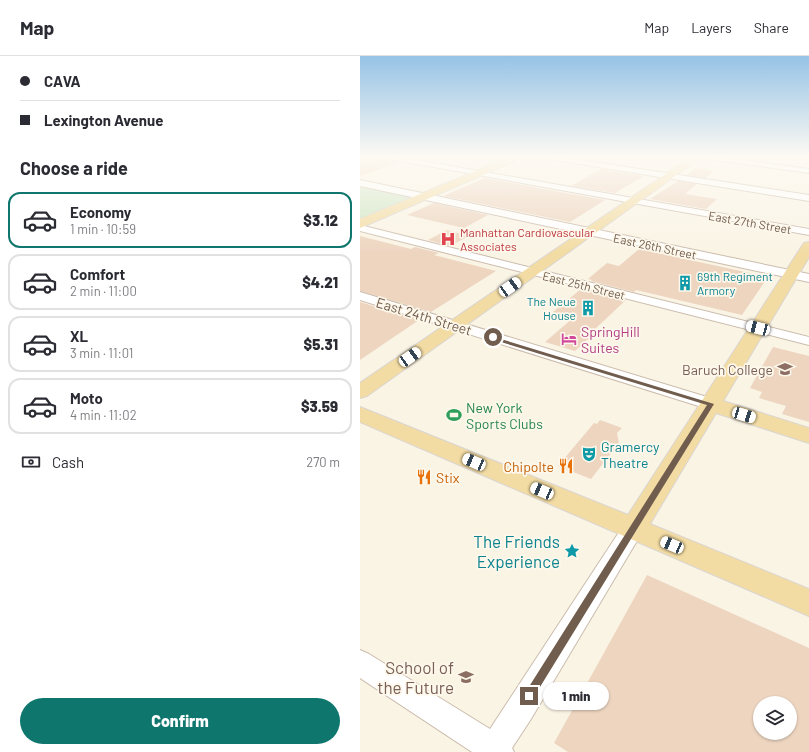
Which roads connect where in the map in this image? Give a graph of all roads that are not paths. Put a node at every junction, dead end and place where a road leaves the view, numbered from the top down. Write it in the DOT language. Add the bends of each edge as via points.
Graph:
graph roads {
  1 [pos="382,188"];
  2 [pos="443,188"];
  3 [pos="567,188"];
  4 [pos="636,188"];
  5 [pos="652,188"];
  6 [pos="749,188"];
  7 [pos="423,197"];
  8 [pos="621,198"];
  9 [pos="809,198"];
  10 [pos="634,201"];
  11 [pos="360,224"];
  12 [pos="360,228"];
  13 [pos="575,229"];
  14 [pos="589,232"];
  15 [pos="809,232"];
  16 [pos="809,246"];
  17 [pos="524,270"];
  18 [pos="791,274"];
  19 [pos="809,278"];
  20 [pos="360,296"];
  21 [pos="447,323"];
  22 [pos="758,328"];
  23 [pos="809,341"];
  24 [pos="360,375"];
  25 [pos="360,392"];
  26 [pos="711,404"];
  27 [pos="360,414"];
  28 [pos="809,436"];
  29 [pos="633,529"];
  30 [pos="809,603"];
  31 [pos="360,662"];
  32 [pos="495,751"];
  1 -- 7 [label="street, East 26th Street"];
  2 -- 7 [label="main road"];
  3 -- 8 [label="street, East 27th Street"];
  4 -- 8 [label="main road"];
  5 -- 10 [label="main road"];
  6 -- 9 [label="street"];
  7 -- 11 [label="main road"];
  7 -- 13 [label="street, East 26th Street"];
  8 -- 10 [label="street, East 27th Street"];
  8 -- 13 [label="main road"];
  10 -- 14 [label="main road"];
  10 -- 15 [label="street, East 27th Street"];
  12 -- 17 [label="street, East 25th Street"];
  13 -- 14 [label="street, East 26th Street"];
  13 -- 17 [label="main road"];
  14 -- 17 [label="main road"];
  14 -- 18 [label="street, East 26th Street"];
  16 -- 18 [label="main road"];
  17 -- 21 [label="main road"];
  17 -- 22 [label="street, East 25th Street"];
  18 -- 19 [label="street, East 26th Street"];
  18 -- 22 [label="main road"];
  20 -- 21 [label="street, East 24th Street"];
  21 -- 24 [label="main road"];
  21 -- 25 [label="main road"];
  21 -- 26 [label="street, East 24th Street"];
  22 -- 23 [label="street, East 25th Street"];
  22 -- 26 [label="main road"];
  26 -- 28 [label="main road, East 24th Street"];
  26 -- 29 [label="main road"];
  27 -- 29 [label="main road"];
  29 -- 30 [label="main road"];
  29 -- 32 [label="street"];
  31 -- 32 [label="street"];
}
